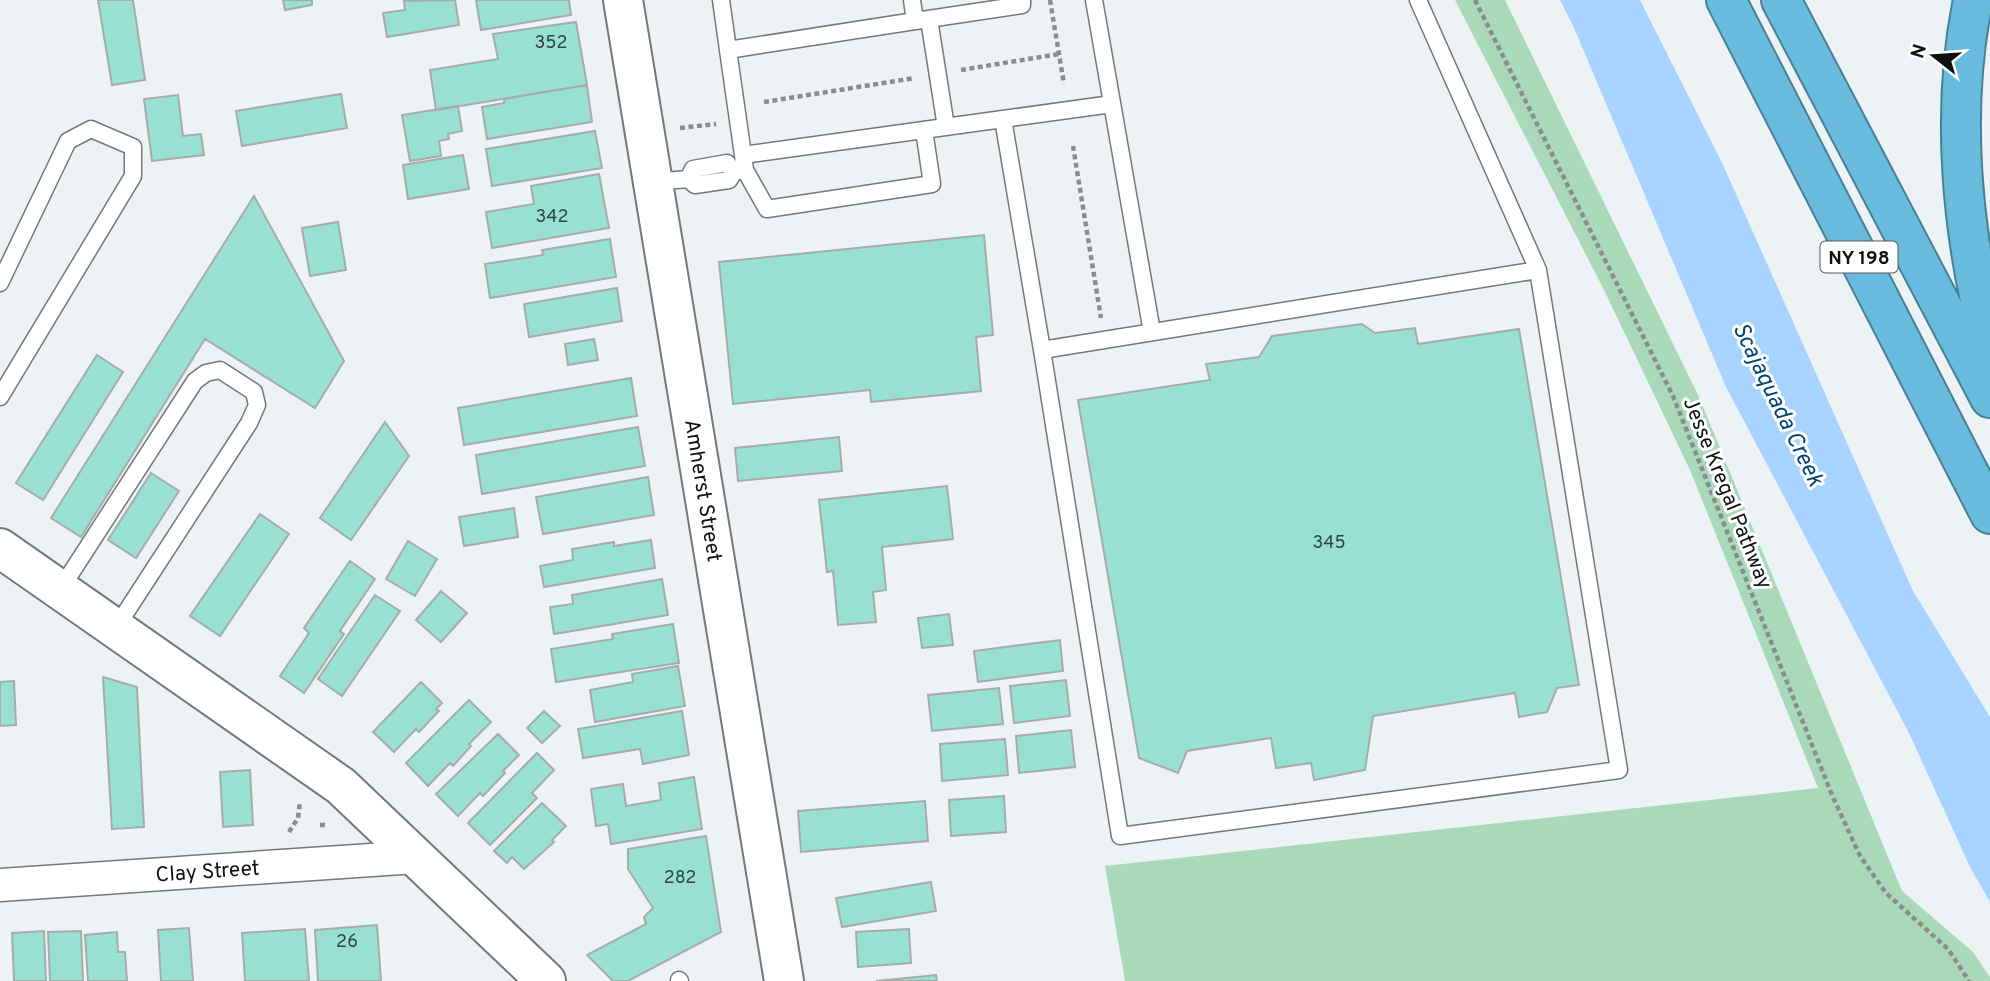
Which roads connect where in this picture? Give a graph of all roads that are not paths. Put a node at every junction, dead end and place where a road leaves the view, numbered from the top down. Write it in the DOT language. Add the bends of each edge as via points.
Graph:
graph roads {
  1 [pos="623,0"];
  2 [pos="721,0"];
  3 [pos="912,0"];
  4 [pos="1021,0"];
  5 [pos="1094,0"];
  6 [pos="1418,0"];
  7 [pos="1726,0"];
  8 [pos="1781,0"];
  9 [pos="1973,0"];
  10 [pos="922,20"];
  11 [pos="728,50"];
  12 [pos="1112,103"];
  13 [pos="1003,119"];
  14 [pos="946,127"];
  15 [pos="924,130"];
  16 [pos="741,166"];
  17 [pos="671,180"];
  18 [pos="1538,270"];
  19 [pos="0,283"];
  20 [pos="1152,332"];
  21 [pos="1990,343"];
  22 [pos="1042,350"];
  23 [pos="0,397"];
  24 [pos="1990,398"];
  25 [pos="1990,514"];
  26 [pos="0,548"];
  27 [pos="60,590"];
  28 [pos="115,629"];
  29 [pos="416,858"];
  30 [pos="0,885"];
  31 [pos="546,981"];
  32 [pos="784,981"];
  1 -- 17 [label="street, Amherst Street"];
  2 -- 11 [label="lane"];
  3 -- 10 [label="lane"];
  4 -- 10 [label="lane" via="1022,5"];
  5 -- 12 [label="lane"];
  6 -- 18 [label="lane"];
  7 -- 25 [label="highway, NY 198"];
  8 -- 24 [label="highway, NY 198"];
  9 -- 21 [label="highway" via="1961,128 1973,257"];
  10 -- 11 [label="lane"];
  10 -- 14 [label="lane"];
  11 -- 16 [label="lane"];
  12 -- 13 [label="lane"];
  12 -- 20 [label="lane"];
  13 -- 14 [label="lane"];
  13 -- 22 [label="lane"];
  14 -- 15 [label="lane"];
  15 -- 16 [label="lane"];
  15 -- 16 [label="lane" via="932,184 767,209"];
  16 -- 17 [label="lane" via="729,180 695,186"];
  17 -- 32 [label="street, Amherst Street"];
  18 -- 20 [label="lane"];
  18 -- 22 [label="lane" via="1619,770 1120,836"];
  19 -- 23 [label="lane" via="68,141 91,129 133,147 133,176"];
  20 -- 22 [label="lane"];
  26 -- 27 [label="street"];
  27 -- 28 [label="street"];
  27 -- 28 [label="lane" via="195,381 220,370 254,392 257,405 249,424"];
  28 -- 29 [label="street" via="341,786"];
  29 -- 30 [label="street, Clay Street"];
  29 -- 31 [label="street"];
}
